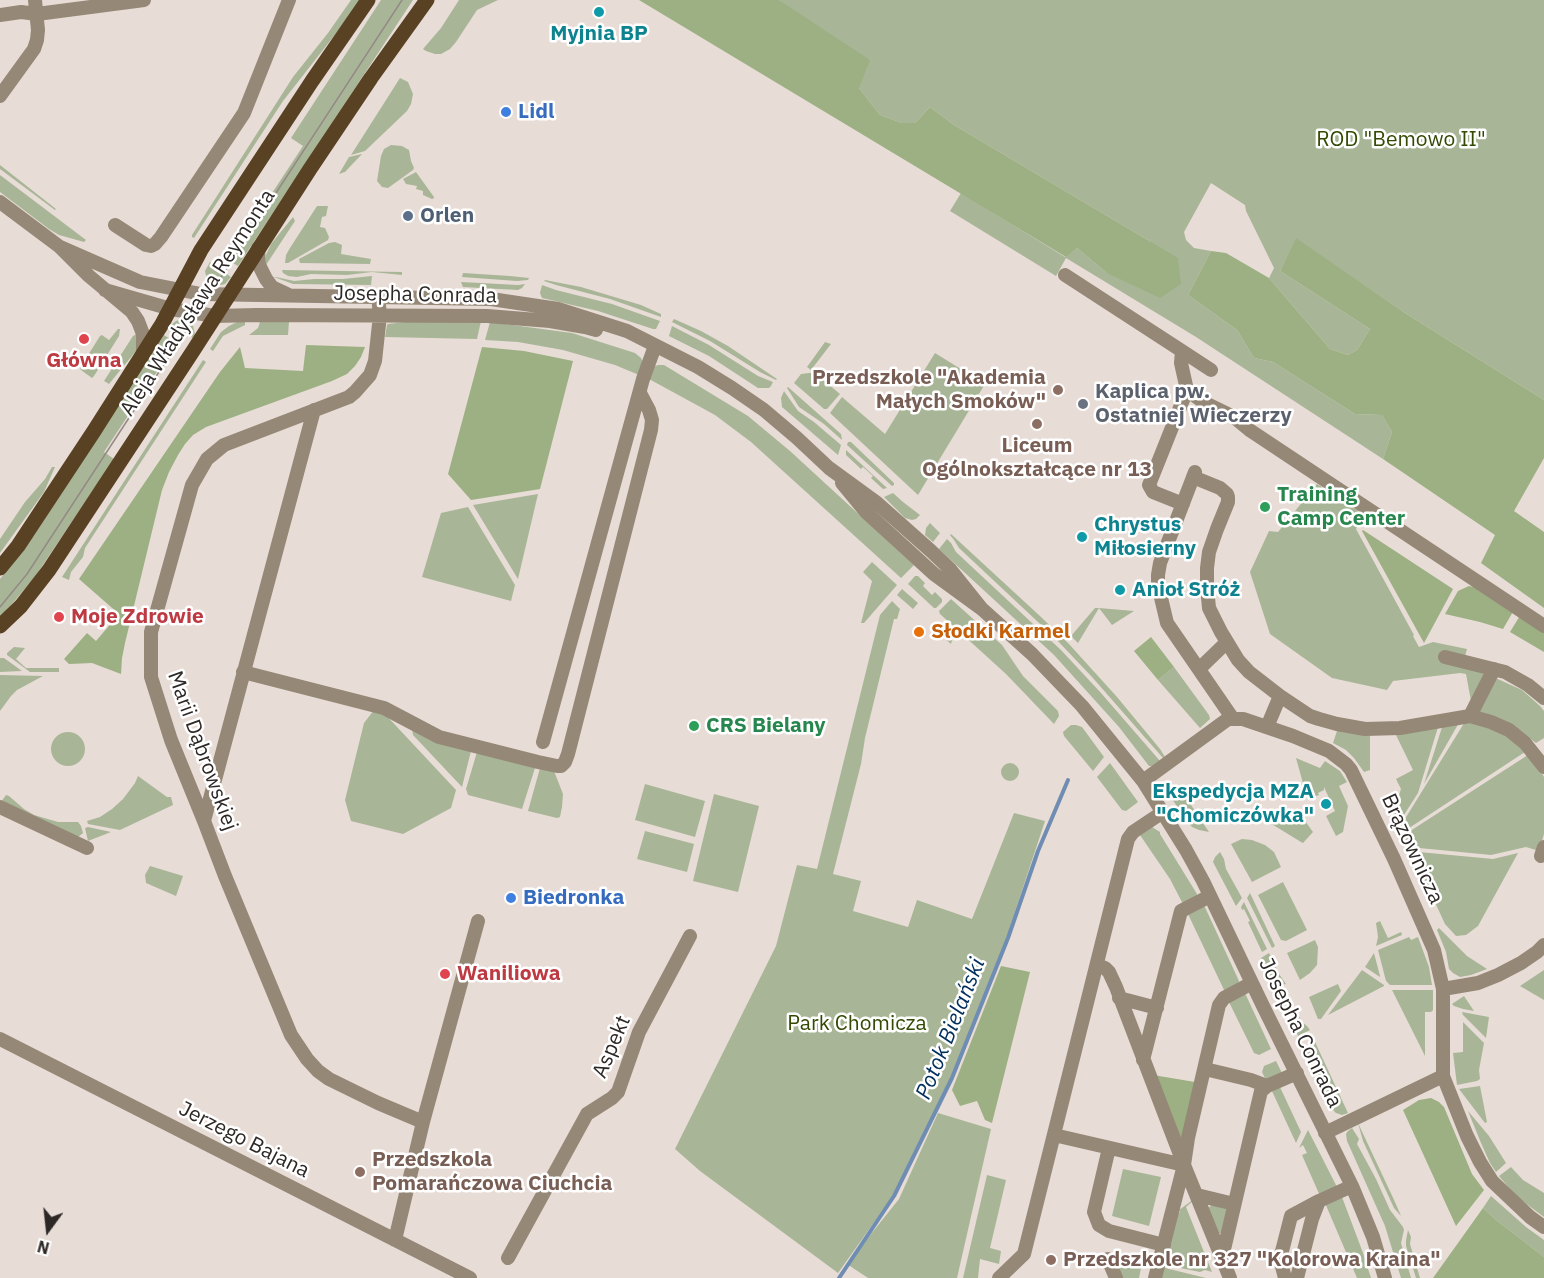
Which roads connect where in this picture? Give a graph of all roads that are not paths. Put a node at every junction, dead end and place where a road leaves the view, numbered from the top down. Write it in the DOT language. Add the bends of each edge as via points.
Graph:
graph roads {
  1 [pos="34,0"];
  2 [pos="144,0"];
  3 [pos="289,0"];
  4 [pos="368,0"];
  5 [pos="427,0"];
  6 [pos="37,14"];
  7 [pos="0,15"];
  8 [pos="0,96"];
  9 [pos="0,202"];
  10 [pos="115,225"];
  11 [pos="60,247"];
  12 [pos="258,248"];
  13 [pos="1065,275"];
  14 [pos="105,290"];
  15 [pos="180,290"];
  16 [pos="228,295"];
  17 [pos="378,296"];
  18 [pos="294,297"];
  19 [pos="171,309"];
  20 [pos="380,315"];
  21 [pos="216,316"];
  22 [pos="656,346"];
  23 [pos="1182,351"];
  24 [pos="143,355"];
  25 [pos="1211,370"];
  26 [pos="1187,390"];
  27 [pos="640,393"];
  28 [pos="314,410"];
  29 [pos="1183,504"];
  30 [pos="0,568"];
  31 [pos="0,626"];
  32 [pos="1544,626"];
  33 [pos="1227,642"];
  34 [pos="1445,657"];
  35 [pos="1198,669"];
  36 [pos="1494,669"];
  37 [pos="243,672"];
  38 [pos="1280,696"];
  39 [pos="1544,699"];
  40 [pos="1470,716"];
  41 [pos="1233,718"];
  42 [pos="1267,727"];
  43 [pos="543,742"];
  44 [pos="1544,767"];
  45 [pos="1143,782"];
  46 [pos="0,807"];
  47 [pos="1163,812"];
  48 [pos="204,821"];
  49 [pos="87,848"];
  50 [pos="1210,896"];
  51 [pos="478,921"];
  52 [pos="690,936"];
  53 [pos="1544,945"];
  54 [pos="1097,965"];
  55 [pos="1252,983"];
  56 [pos="1443,989"];
  57 [pos="1119,998"];
  58 [pos="1157,1008"];
  59 [pos="0,1040"];
  60 [pos="1143,1060"];
  61 [pos="1205,1069"];
  62 [pos="1297,1073"];
  63 [pos="1443,1076"];
  64 [pos="1267,1086"];
  65 [pos="423,1122"];
  66 [pos="1325,1133"];
  67 [pos="1054,1135"];
  68 [pos="1109,1148"];
  69 [pos="1184,1165"];
  70 [pos="1352,1186"];
  71 [pos="1197,1195"];
  72 [pos="1319,1201"];
  73 [pos="1234,1204"];
  74 [pos="1544,1227"];
  75 [pos="395,1240"];
  76 [pos="1164,1245"];
  77 [pos="508,1258"];
  78 [pos="1222,1258"];
  79 [pos="1108,1259"];
  80 [pos="470,1278"];
  81 [pos="999,1278"];
  82 [pos="1116,1278"];
  83 [pos="1155,1278"];
  84 [pos="1230,1278"];
  85 [pos="1285,1278"];
  86 [pos="1297,1278"];
  87 [pos="1386,1278"];
  1 -- 6 [label="street"];
  2 -- 6 [label="street"];
  3 -- 10 [label="street" via="244,113 161,237 146,246"];
  4 -- 15 [label="main road, Aleja Władysława Reymonta" via="208,241"];
  5 -- 12 [label="main road, Aleja Władysława Reymonta"];
  6 -- 7 [label="street"];
  6 -- 8 [label="street" via="34,49"];
  9 -- 11 [label="street"];
  11 -- 14 [label="street"];
  11 -- 15 [label="street, Josepha Conrada" via="140,282"];
  12 -- 16 [label="main road, Aleja Władysława Reymonta"];
  12 -- 18 [label="street" via="259,265 266,279 272,287"];
  13 -- 23 [label="street"];
  14 -- 19 [label="street, Josepha Conrada"];
  14 -- 24 [label="street" via="138,321 143,334"];
  15 -- 16 [label="street, Josepha Conrada"];
  15 -- 19 [label="main road, Aleja Władysława Reymonta"];
  16 -- 18 [label="street, Josepha Conrada"];
  16 -- 21 [label="main road, Aleja Władysława Reymonta"];
  17 -- 18 [label="street, Josepha Conrada"];
  17 -- 20 [label="street, Marii Dąbrowskiej"];
  17 -- 22 [label="street, Josepha Conrada" via="491,299 558,309 601,322"];
  19 -- 21 [label="street, Josepha Conrada"];
  19 -- 24 [label="main road, Aleja Władysława Reymonta"];
  20 -- 21 [label="street, Josepha Conrada"];
  20 -- 22 [label="street, Josepha Conrada" via="550,321"];
  20 -- 28 [label="street, Marii Dąbrowskiej" via="370,375 349,397"];
  21 -- 31 [label="main road, Aleja Władysława Reymonta" via="49,570"];
  22 -- 27 [label="street"];
  22 -- 45 [label="street, Josepha Conrada" via="698,367 789,430 829,468 857,503 938,578 982,609 1057,679"];
  23 -- 25 [label="street"];
  23 -- 26 [label="street"];
  24 -- 30 [label="main road, Aleja Władysława Reymonta"];
  26 -- 29 [label="street" via="1149,485 1153,492"];
  26 -- 32 [label="street" via="1234,417"];
  27 -- 37 [label="street" via="652,420 651,430 568,754 561,766 439,737 384,708"];
  27 -- 43 [label="street"];
  28 -- 37 [label="street"];
  28 -- 48 [label="street, Marii Dąbrowskiej" via="224,446 207,459 192,484 152,632 151,677"];
  29 -- 33 [label="street" via="1194,475 1220,488 1228,497 1209,552 1207,578 1209,608"];
  29 -- 35 [label="street" via="1160,563 1158,585 1167,624"];
  33 -- 35 [label="street"];
  33 -- 38 [label="street" via="1249,672"];
  34 -- 36 [label="street"];
  35 -- 41 [label="street"];
  36 -- 39 [label="street" via="1528,685"];
  36 -- 40 [label="street"];
  37 -- 48 [label="street"];
  38 -- 40 [label="street" via="1310,716 1365,729 1400,728"];
  38 -- 42 [label="street"];
  40 -- 44 [label="street" via="1509,730"];
  41 -- 42 [label="street, Brązownicza"];
  41 -- 45 [label="street"];
  42 -- 56 [label="street, Brązownicza" via="1329,751 1352,770 1434,950"];
  45 -- 47 [label="street, Josepha Conrada"];
  46 -- 49 [label="street"];
  47 -- 50 [label="street, Josepha Conrada"];
  47 -- 54 [label="street" via="1128,838"];
  48 -- 65 [label="street, Marii Dąbrowskiej" via="291,1035 307,1059 329,1079"];
  50 -- 55 [label="street, Josepha Conrada"];
  50 -- 58 [label="street" via="1181,911"];
  51 -- 65 [label="street"];
  52 -- 77 [label="street, Aspekt" via="639,1032 618,1092 587,1114"];
  53 -- 56 [label="street" via="1498,975"];
  54 -- 57 [label="street" via="1109,972"];
  54 -- 67 [label="street"];
  55 -- 61 [label="street" via="1224,998 1220,1005"];
  55 -- 62 [label="street, Josepha Conrada"];
  56 -- 63 [label="street, Brązownicza"];
  57 -- 58 [label="street"];
  57 -- 60 [label="street"];
  58 -- 60 [label="street"];
  59 -- 75 [label="street, Jerzego Bajana"];
  60 -- 69 [label="street"];
  61 -- 64 [label="street"];
  61 -- 69 [label="street"];
  62 -- 64 [label="street"];
  62 -- 66 [label="street, Josepha Conrada"];
  63 -- 66 [label="street"];
  63 -- 74 [label="street, Brązownicza" via="1485,1172"];
  64 -- 73 [label="street" via="1261,1091"];
  65 -- 75 [label="street"];
  66 -- 70 [label="street, Josepha Conrada"];
  67 -- 68 [label="street"];
  67 -- 81 [label="street" via="1024,1254"];
  68 -- 69 [label="street"];
  68 -- 76 [label="street" via="1094,1212 1099,1225"];
  69 -- 71 [label="street"];
  69 -- 76 [label="street"];
  70 -- 72 [label="street"];
  70 -- 87 [label="street, Josepha Conrada"];
  71 -- 73 [label="street"];
  71 -- 78 [label="street"];
  72 -- 85 [label="street" via="1291,1216 1280,1259"];
  72 -- 86 [label="street"];
  73 -- 78 [label="street"];
  75 -- 80 [label="street, Jerzego Bajana"];
  76 -- 83 [label="street"];
  78 -- 84 [label="street"];
  79 -- 82 [label="street"];
}
